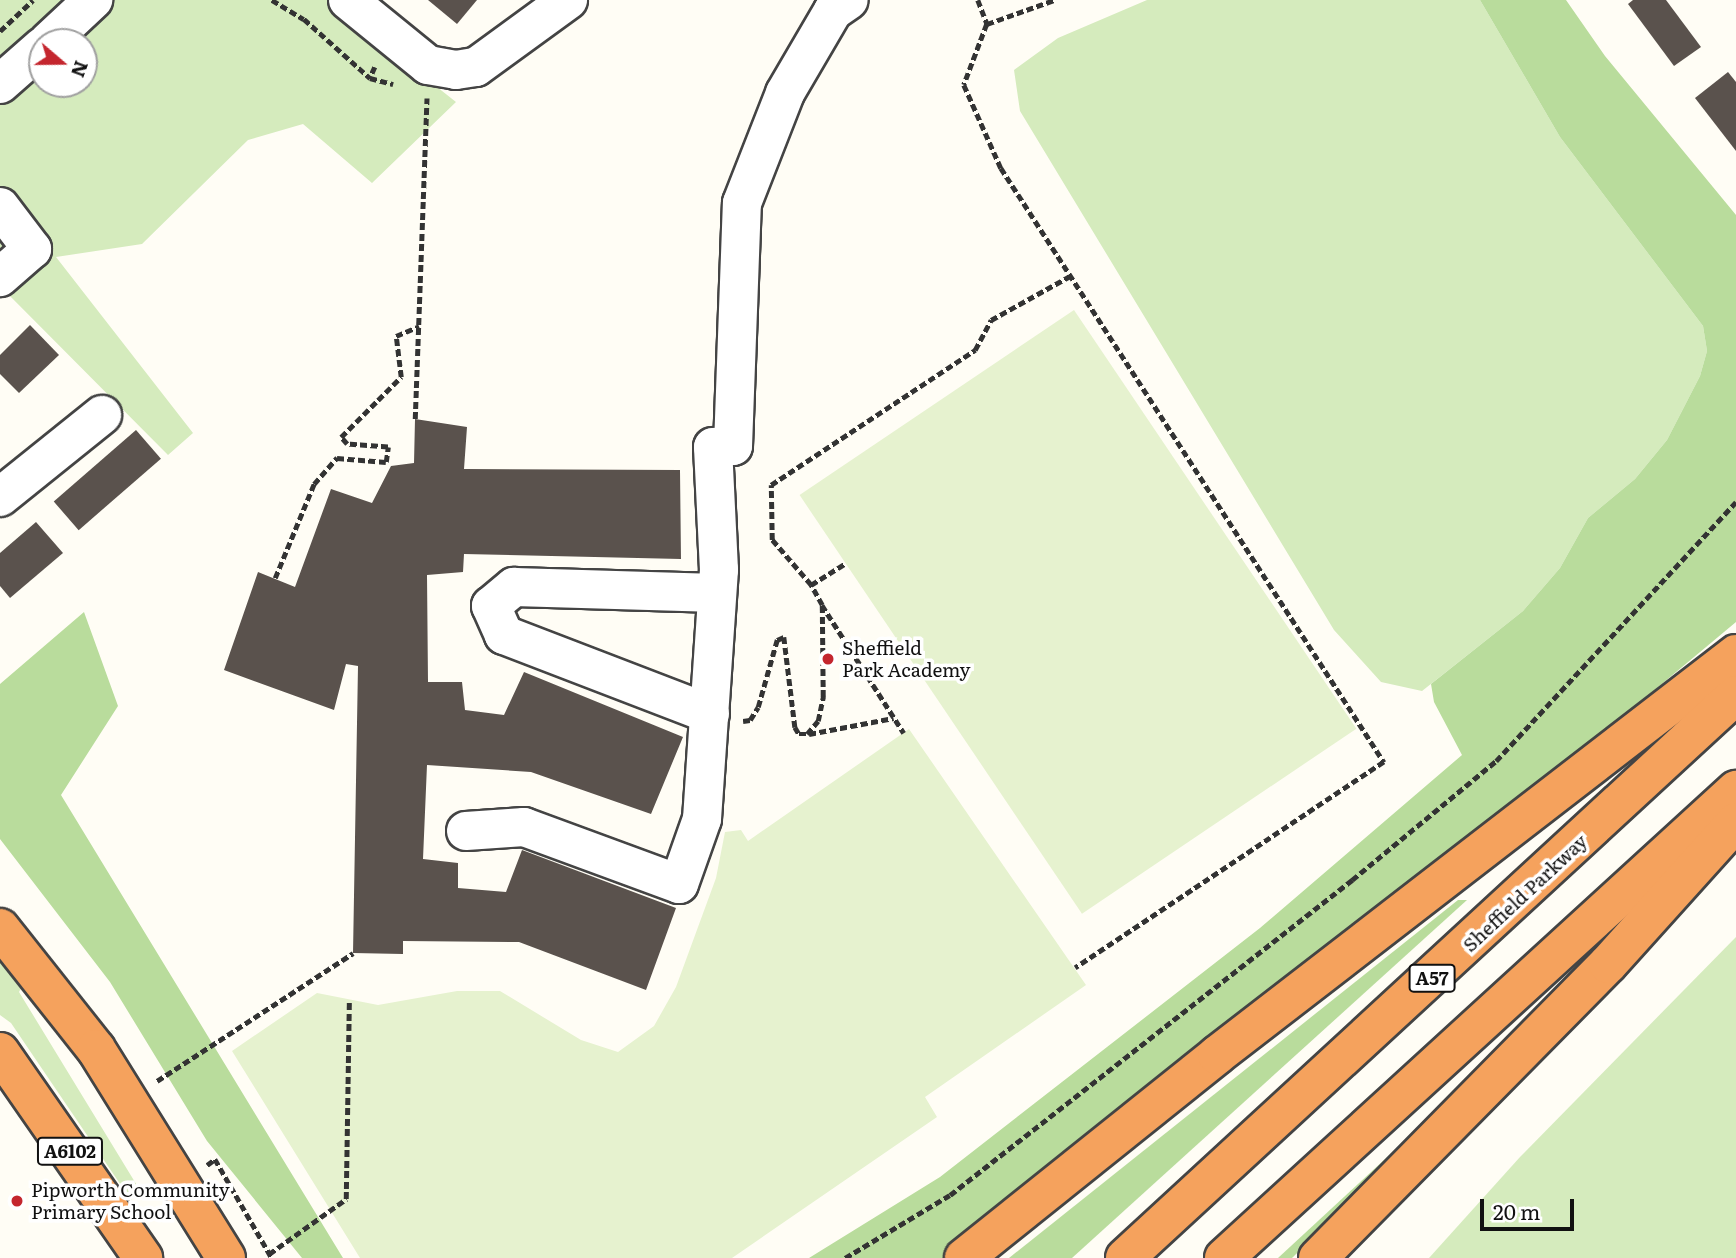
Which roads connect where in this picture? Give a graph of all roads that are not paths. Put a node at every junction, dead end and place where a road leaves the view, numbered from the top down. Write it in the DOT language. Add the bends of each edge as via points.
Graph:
graph roads {
  1 [pos="93,0"];
  2 [pos="348,0"];
  3 [pos="568,0"];
  4 [pos="849,0"];
  5 [pos="63,28"];
  6 [pos="28,60"];
  7 [pos="0,85"];
  8 [pos="0,207"];
  9 [pos="0,277"];
  10 [pos="102,415"];
  11 [pos="0,497"];
  12 [pos="717,593"];
  13 [pos="1736,654"];
  14 [pos="1736,695"];
  15 [pos="710,714"];
  16 [pos="1736,790"];
  17 [pos="1736,822"];
  18 [pos="466,831"];
  19 [pos="0,928"];
  20 [pos="0,1052"];
  21 [pos="143,1258"];
  22 [pos="226,1258"];
  23 [pos="964,1258"];
  24 [pos="1125,1258"];
  25 [pos="1224,1258"];
  26 [pos="1318,1258"];
  1 -- 5 [label="street"];
  2 -- 3 [label="street" via="442,68 476,67"];
  4 -- 12 [label="street" via="833,11 785,93 742,203 733,446 713,447"];
  6 -- 7 [label="street"];
  8 -- 9 [label="street" via="32,248"];
  10 -- 11 [label="street"];
  12 -- 15 [label="street"];
  12 -- 15 [label="street" via="514,587 491,606 504,635"];
  13 -- 23 [label="highway" via="1217,1055"];
  14 -- 24 [label="highway, Sheffield Parkway / A57"];
  15 -- 18 [label="street" via="702,819 679,884 524,827"];
  16 -- 25 [label="highway"];
  17 -- 26 [label="highway" via="1608,964"];
  19 -- 22 [label="highway" via="96,1049"];
  20 -- 21 [label="highway, A6102"];
}
